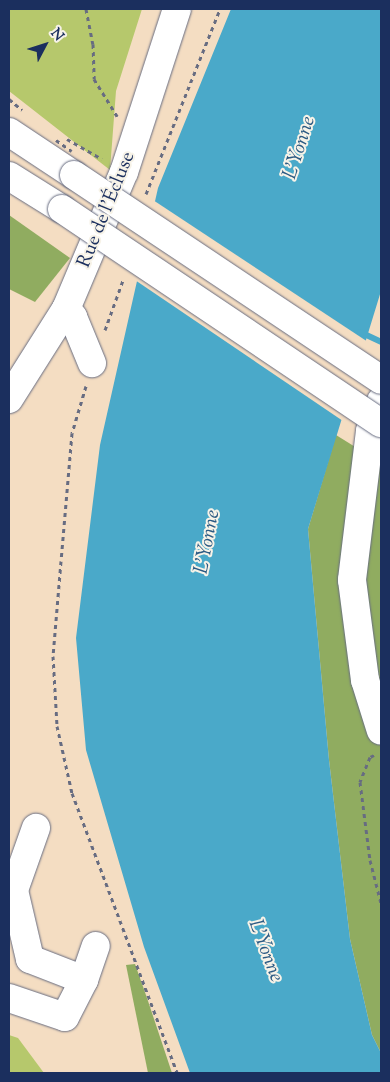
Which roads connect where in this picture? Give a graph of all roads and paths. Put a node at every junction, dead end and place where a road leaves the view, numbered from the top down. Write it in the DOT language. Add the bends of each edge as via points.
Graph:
graph roads {
  1 [pos="86,9"];
  2 [pos="177,9"];
  3 [pos="220,9"];
  4 [pos="9,132"];
  5 [pos="56,140"];
  6 [pos="134,141"];
  7 [pos="156,164"];
  8 [pos="124,172"];
  9 [pos="9,176"];
  10 [pos="144,200"];
  11 [pos="125,273"];
  12 [pos="66,309"];
  13 [pos="92,363"];
  14 [pos="381,380"];
  15 [pos="9,399"];
  16 [pos="381,401"];
  17 [pos="381,423"];
  18 [pos="380,741"];
  19 [pos="36,828"];
  20 [pos="381,903"];
  21 [pos="96,946"];
  22 [pos="84,980"];
  23 [pos="9,998"];
  24 [pos="177,1073"];
  1 -- 6 [label="path" via="93,44 94,79 118,117 121,129"];
  2 -- 6 [label="main road, Rue de l'Écluse"];
  3 -- 7 [label="path"];
  4 -- 14 [label="main road, bridge"];
  5 -- 8 [label="path" via="62,136"];
  6 -- 7 [label="path"];
  6 -- 8 [label="main road, Rue de l'Écluse"];
  7 -- 10 [label="path"];
  8 -- 12 [label="main road, Rue de l'Écluse"];
  9 -- 17 [label="main road, bridge"];
  11 -- 13 [label="path"];
  12 -- 13 [label="main road" via="73,317"];
  12 -- 15 [label="main road, Rue de l'Écluse"];
  13 -- 24 [label="path" via="72,433 53,656 57,726 72,792"];
  16 -- 18 [label="main road" via="370,431 352,580 364,680"];
  18 -- 20 [label="path" via="360,782 370,860"];
  19 -- 22 [label="main road" via="14,890 30,959"];
  21 -- 22 [label="main road"];
  22 -- 23 [label="main road" via="65,1017"];
}
